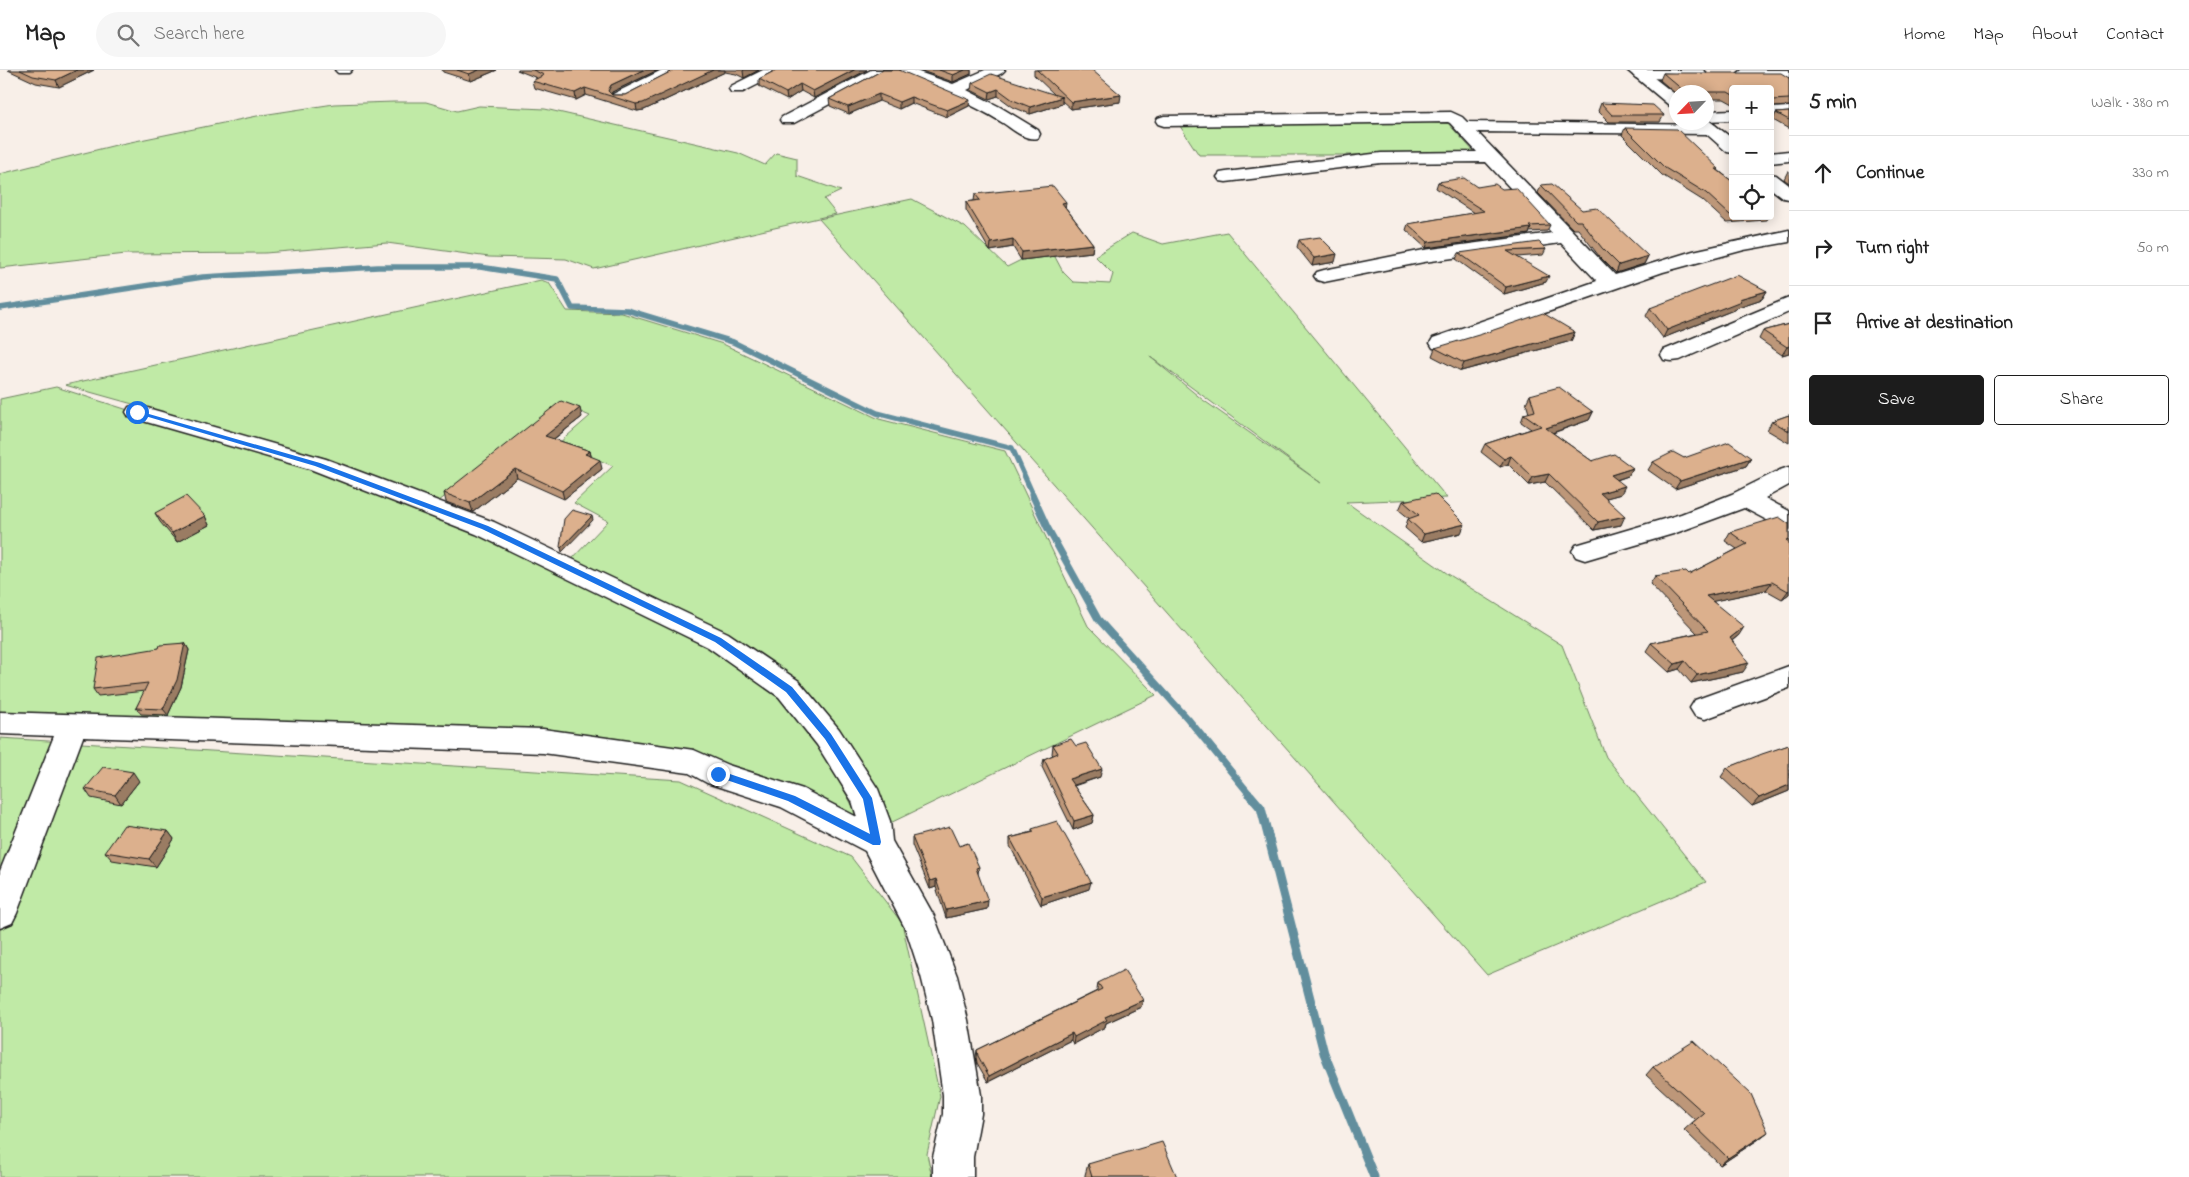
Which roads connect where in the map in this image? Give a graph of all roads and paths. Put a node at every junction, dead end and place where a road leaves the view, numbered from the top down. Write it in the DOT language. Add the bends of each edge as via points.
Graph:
graph roads {
  1 [pos="674,70"];
  2 [pos="775,70"];
  3 [pos="883,70"];
  4 [pos="898,70"];
  5 [pos="996,70"];
  6 [pos="1638,72"];
  7 [pos="1789,73"];
  8 [pos="1710,74"];
  9 [pos="1730,74"];
  10 [pos="736,89"];
  11 [pos="954,90"];
  12 [pos="619,96"];
  13 [pos="1669,97"];
  14 [pos="1789,112"];
  15 [pos="1774,113"];
  16 [pos="1729,115"];
  17 [pos="788,120"];
  18 [pos="1164,120"];
  19 [pos="1714,120"];
  20 [pos="1669,123"];
  21 [pos="1463,127"];
  22 [pos="1714,130"];
  23 [pos="1032,134"];
  24 [pos="1729,144"];
  25 [pos="1789,156"];
  26 [pos="1492,157"];
  27 [pos="1774,158"];
  28 [pos="1226,177"];
  29 [pos="1774,182"];
  30 [pos="1789,194"];
  31 [pos="1789,236"];
  32 [pos="1566,237"];
  33 [pos="1324,276"];
  34 [pos="1612,283"];
  35 [pos="1789,304"];
  36 [pos="1441,343"];
  37 [pos="1672,355"];
  38 [pos="137,412"];
  39 [pos="1789,475"];
  40 [pos="1745,498"];
  41 [pos="1789,522"];
  42 [pos="1585,551"];
  43 [pos="1789,677"];
  44 [pos="1705,708"];
  45 [pos="0,723"];
  46 [pos="73,725"];
  47 [pos="876,842"];
  48 [pos="0,913"];
  49 [pos="953,1177"];
  1 -- 12 [label="main road"];
  2 -- 10 [label="main road"];
  3 -- 17 [label="main road"];
  4 -- 11 [label="main road"];
  5 -- 11 [label="main road"];
  6 -- 8 [label="main road"];
  6 -- 13 [label="main road"];
  7 -- 9 [label="main road"];
  11 -- 23 [label="main road"];
  14 -- 15 [label="main road"];
  16 -- 19 [label="main road"];
  18 -- 21 [label="main road" via="1445,116"];
  20 -- 21 [label="main road"];
  21 -- 26 [label="main road"];
  22 -- 24 [label="main road"];
  25 -- 27 [label="main road"];
  26 -- 28 [label="main road" via="1381,158"];
  26 -- 32 [label="main road"];
  29 -- 30 [label="main road"];
  31 -- 34 [label="main road" via="1715,251"];
  32 -- 33 [label="main road" via="1424,256"];
  32 -- 34 [label="main road"];
  34 -- 36 [label="main road"];
  35 -- 37 [label="main road"];
  38 -- 47 [label="main road" via="318,464 485,528 718,640 789,689 828,737 867,798"];
  39 -- 40 [label="main road"];
  40 -- 41 [label="main road"];
  40 -- 42 [label="main road" via="1658,531"];
  43 -- 44 [label="main road"];
  45 -- 46 [label="main road"];
  46 -- 47 [label="main road" via="543,741 694,762 718,774 792,798"];
  46 -- 48 [label="main road"];
  47 -- 49 [label="main road" via="922,927 950,1020 962,1095"];
}
